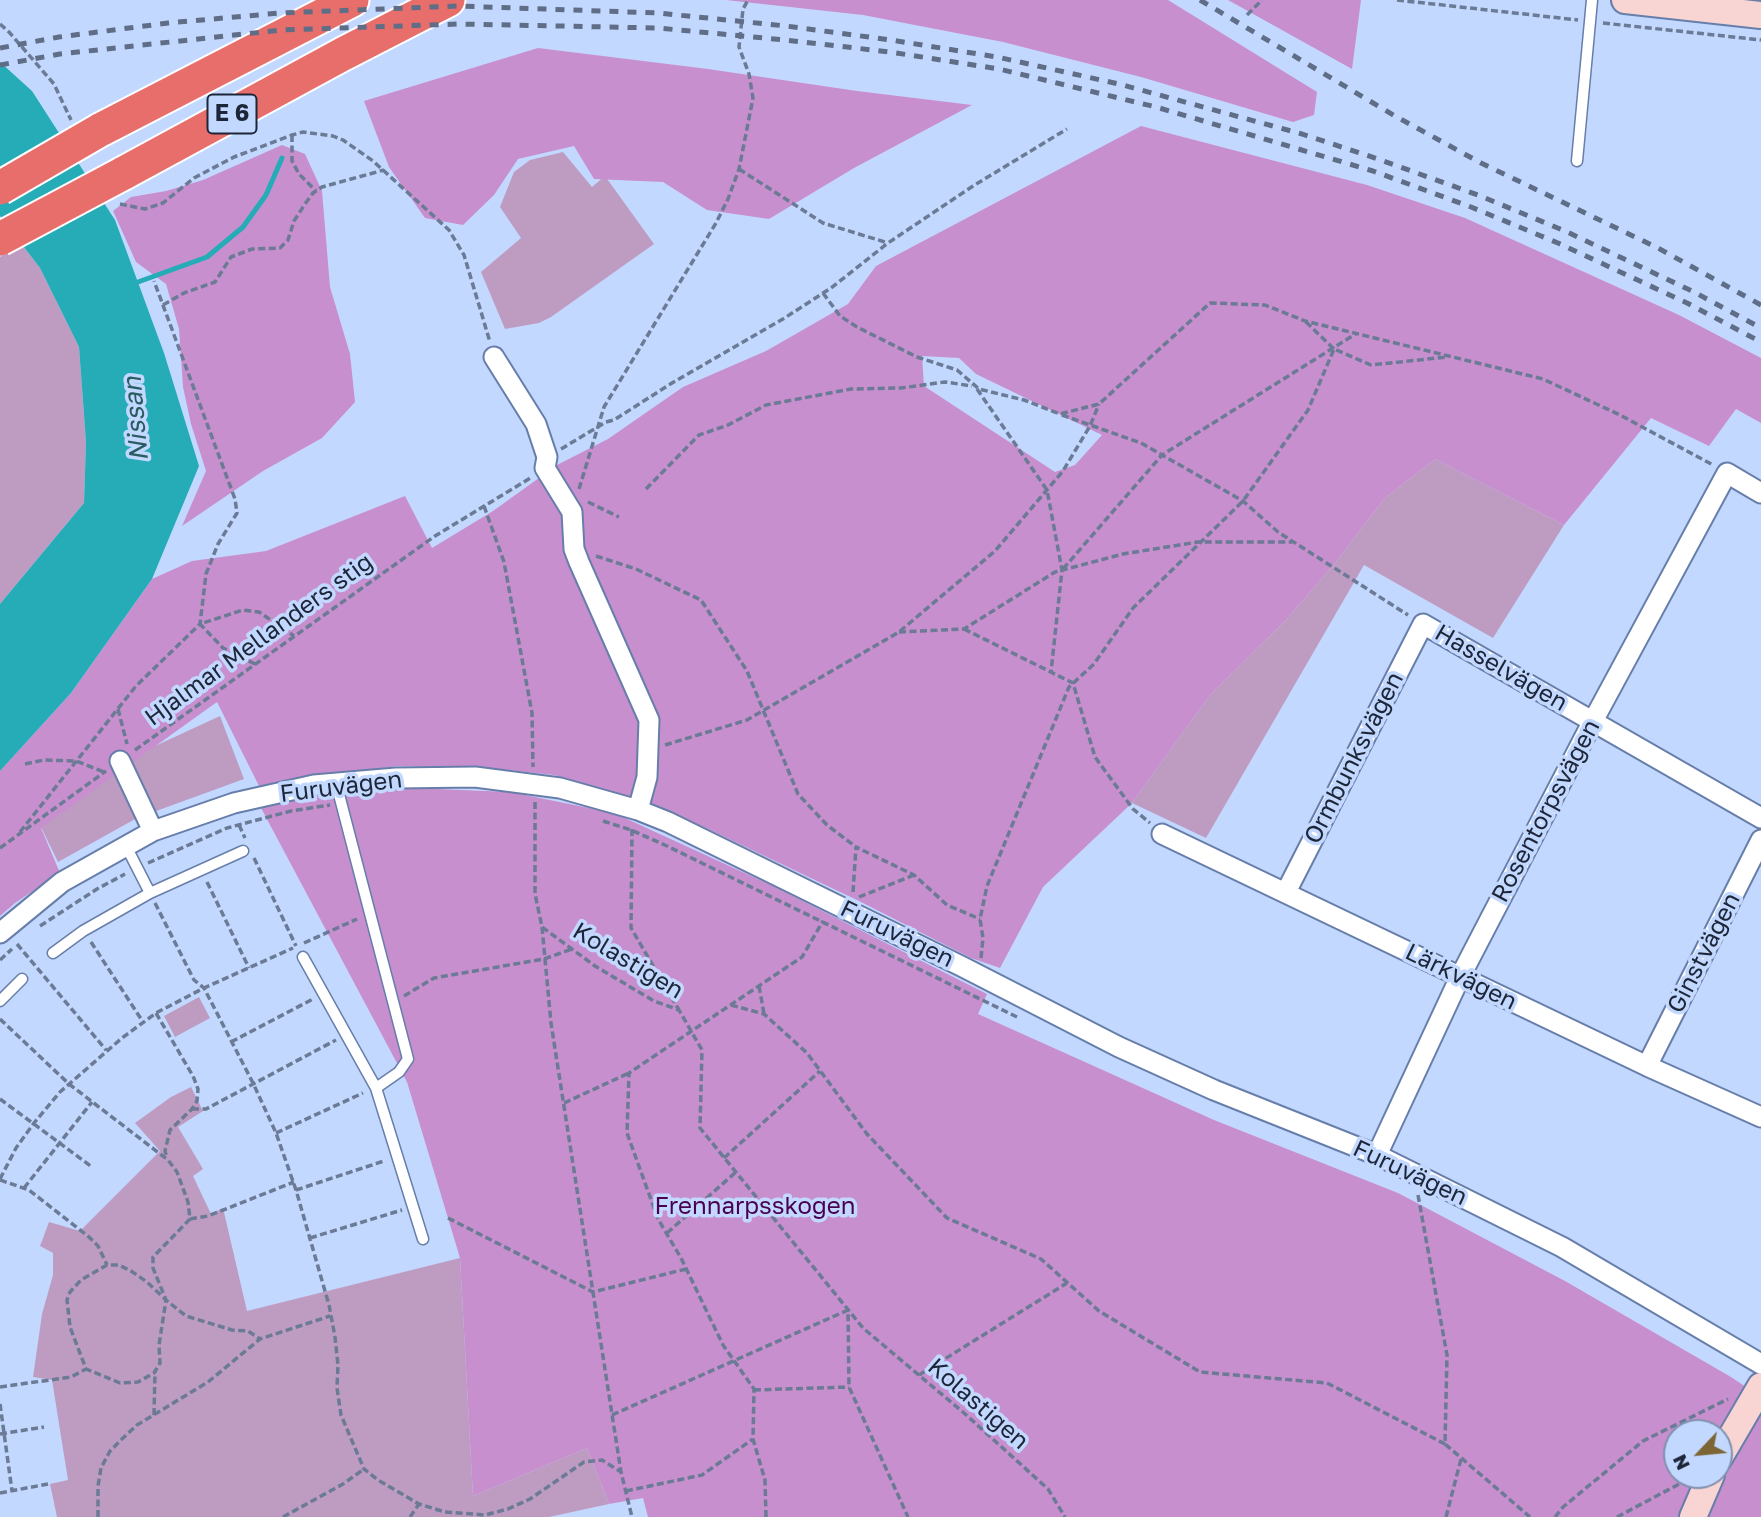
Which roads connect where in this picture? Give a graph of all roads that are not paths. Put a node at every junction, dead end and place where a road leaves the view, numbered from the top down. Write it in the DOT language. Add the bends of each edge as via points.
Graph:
graph roads {
  1 [pos="352,0"];
  2 [pos="448,0"];
  3 [pos="1592,0"];
  4 [pos="1625,0"];
  5 [pos="1675,3"];
  6 [pos="1761,15"];
  7 [pos="1577,160"];
  8 [pos="0,188"];
  9 [pos="0,239"];
  10 [pos="494,357"];
  11 [pos="1761,493"];
  12 [pos="1423,624"];
  13 [pos="1593,721"];
  14 [pos="118,763"];
  15 [pos="336,783"];
  16 [pos="638,810"];
  17 [pos="1761,818"];
  18 [pos="153,831"];
  19 [pos="1163,834"];
  20 [pos="1761,840"];
  21 [pos="126,846"];
  22 [pos="246,848"];
  23 [pos="1286,892"];
  24 [pos="150,893"];
  25 [pos="0,933"];
  26 [pos="53,953"];
  27 [pos="303,957"];
  28 [pos="1460,977"];
  29 [pos="22,979"];
  30 [pos="0,1001"];
  31 [pos="1647,1066"];
  32 [pos="376,1088"];
  33 [pos="1761,1117"];
  34 [pos="1377,1154"];
  35 [pos="422,1238"];
  36 [pos="1761,1364"];
  37 [pos="1761,1386"];
  38 [pos="1733,1434"];
  39 [pos="1699,1489"];
  40 [pos="1693,1517"];
  1 -- 8 [label="highway, E 6, bridge" via="100,130"];
  2 -- 9 [label="highway, E 6, bridge"];
  3 -- 7 [label="lane"];
  4 -- 5 [label="street"];
  5 -- 6 [label="street"];
  10 -- 16 [label="street" via="536,424 546,463 575,504 574,549 649,720 648,777"];
  11 -- 13 [label="street, Rosentorpsvägen" via="1727,473"];
  12 -- 13 [label="street, Hasselvägen"];
  12 -- 23 [label="street, Ormbunksvägen"];
  13 -- 17 [label="street, Hasselvägen"];
  13 -- 28 [label="street, Rosentorpsvägen"];
  14 -- 18 [label="street"];
  15 -- 16 [label="street, Furuvägen" via="475,777 531,796 560,788"];
  15 -- 18 [label="street, Furuvägen" via="234,803"];
  15 -- 32 [label="lane" via="408,1059 399,1072"];
  16 -- 34 [label="street, Furuvägen" via="709,841 1119,1047"];
  18 -- 21 [label="street, Furuvägen"];
  19 -- 23 [label="street, Lärkvägen"];
  20 -- 31 [label="street, Ginstvägen"];
  21 -- 24 [label="lane"];
  21 -- 25 [label="street, Furuvägen" via="62,882"];
  22 -- 24 [label="lane"];
  23 -- 28 [label="street, Lärkvägen"];
  24 -- 26 [label="lane"];
  27 -- 32 [label="lane"];
  28 -- 31 [label="street, Lärkvägen"];
  28 -- 34 [label="street, Rosentorpsvägen"];
  29 -- 30 [label="lane"];
  31 -- 33 [label="street, Lärkvägen"];
  32 -- 35 [label="lane"];
  34 -- 36 [label="street, Furuvägen" via="1562,1247"];
  37 -- 38 [label="street"];
  39 -- 40 [label="street"];
}
